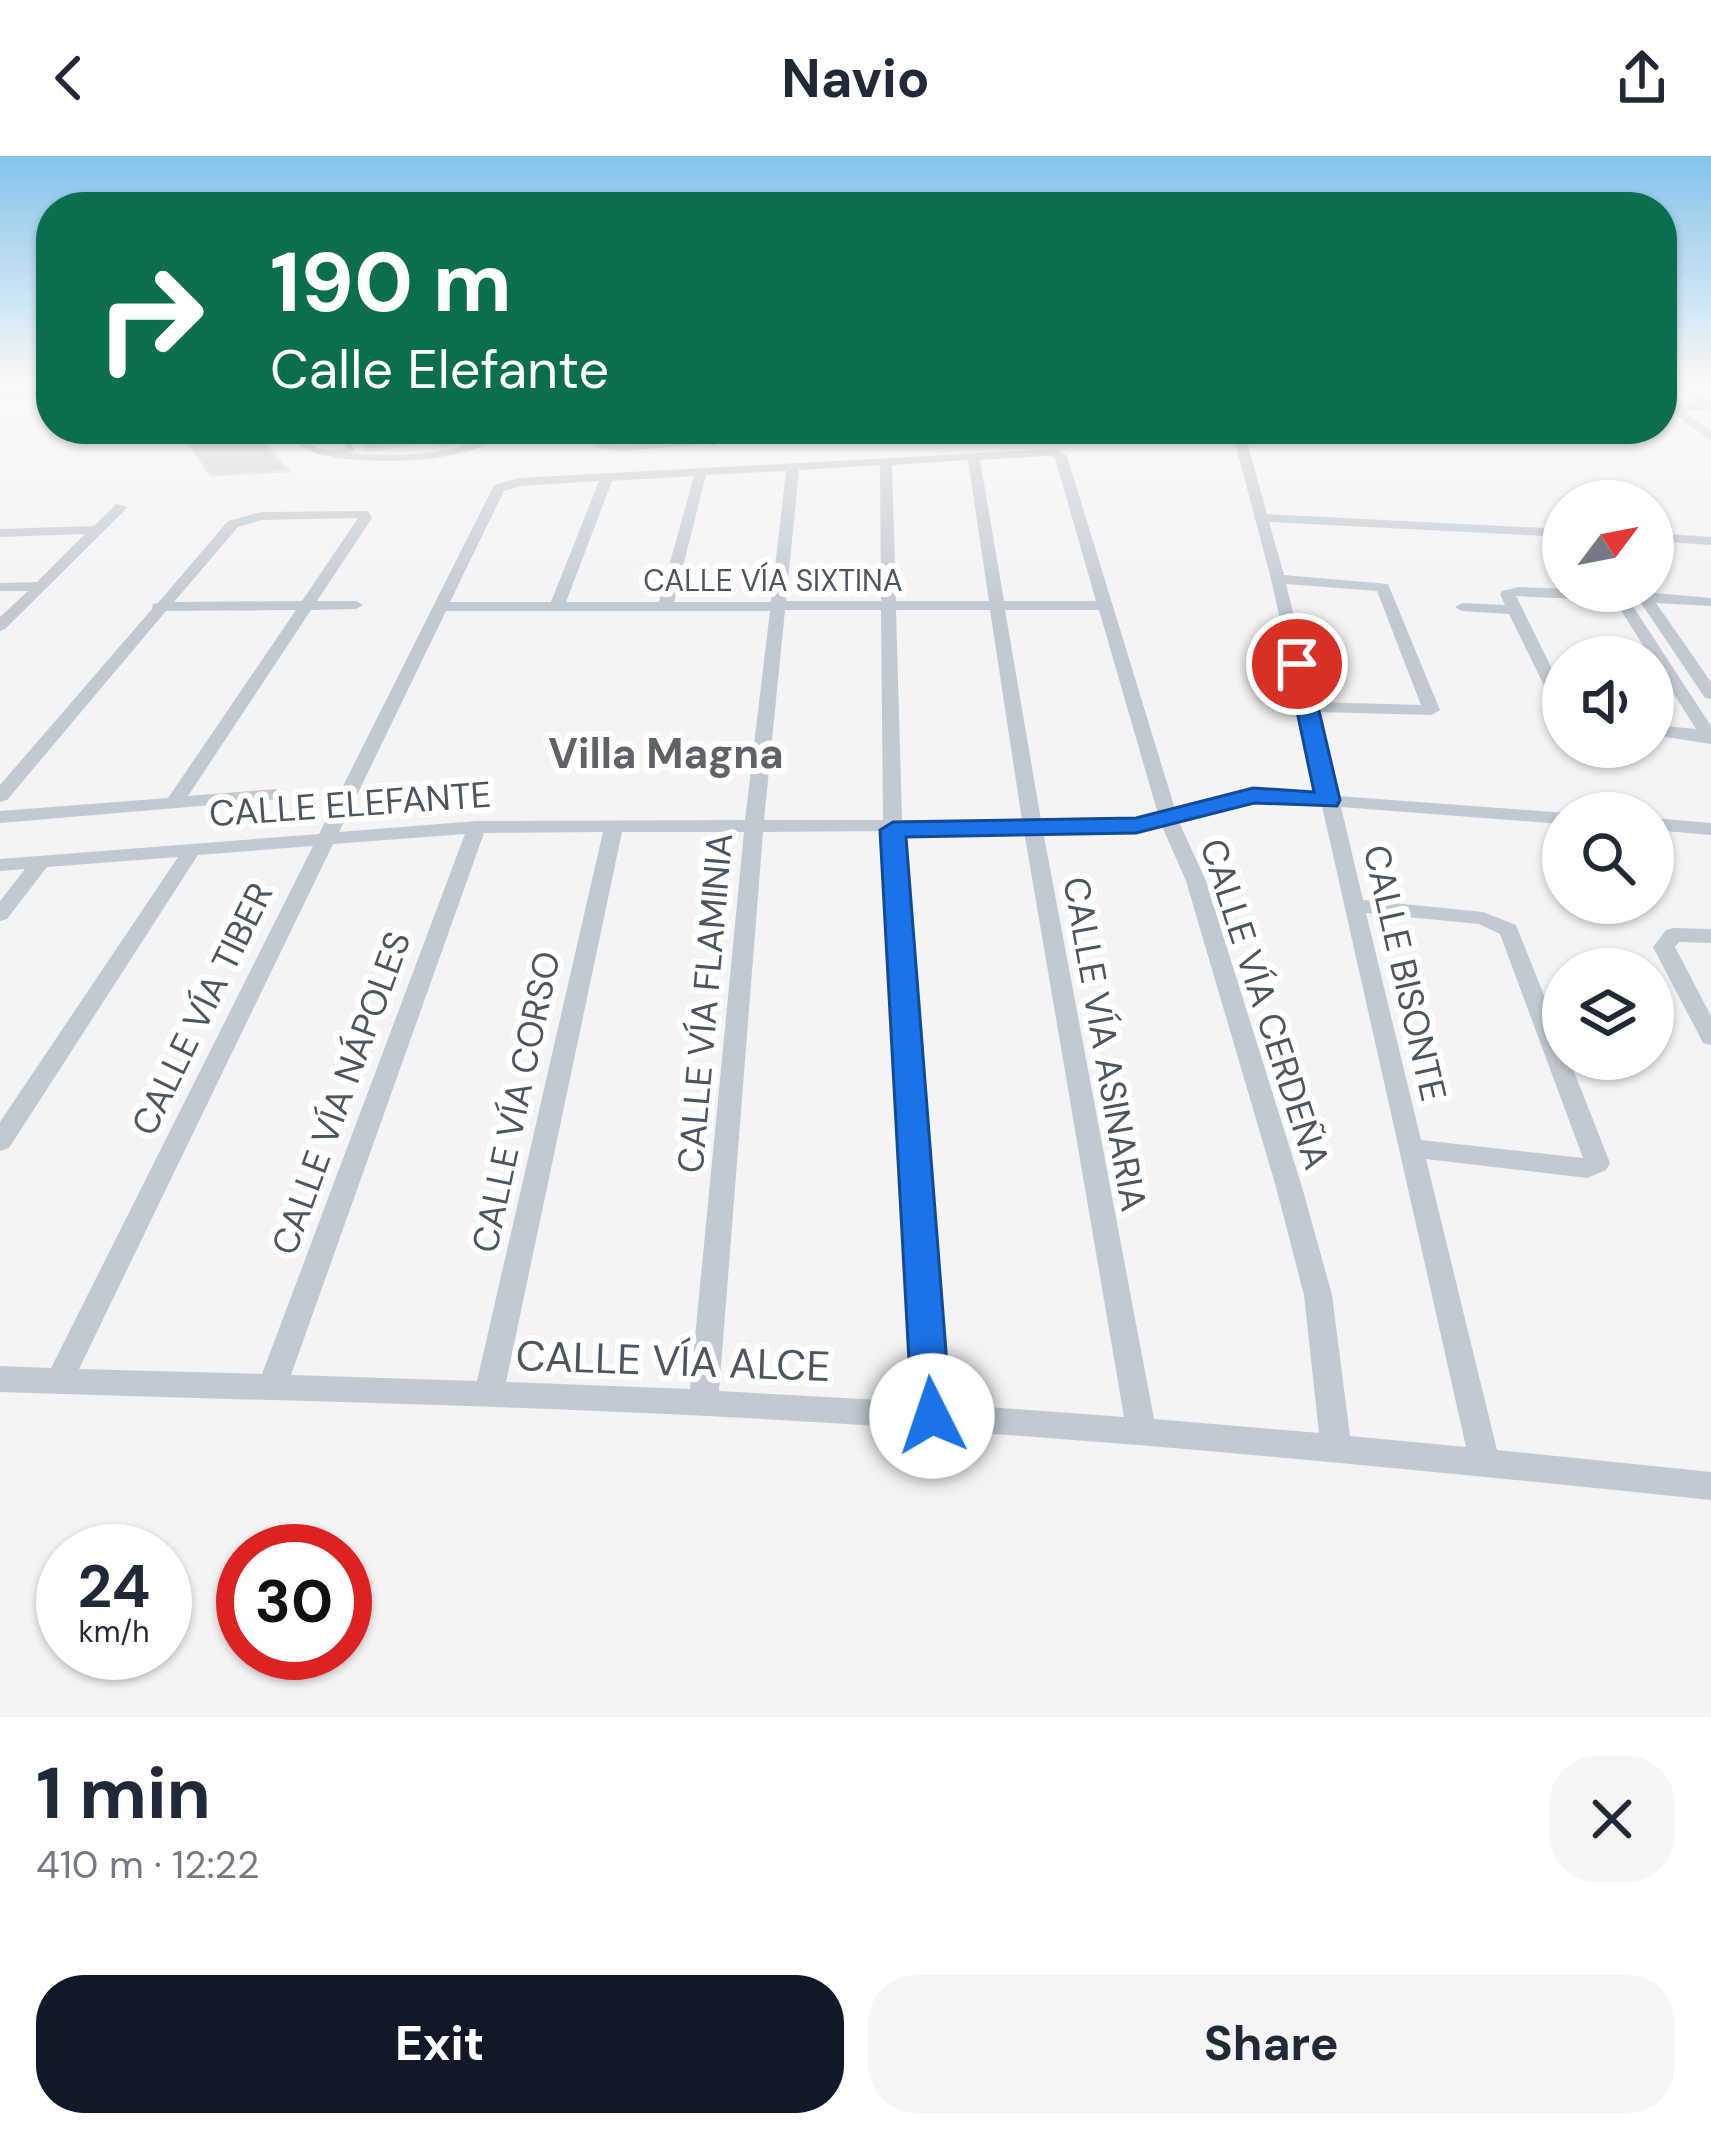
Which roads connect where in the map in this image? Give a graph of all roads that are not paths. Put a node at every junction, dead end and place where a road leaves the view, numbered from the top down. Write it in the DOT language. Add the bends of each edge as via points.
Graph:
graph roads {
  1 [pos="886,460"];
  2 [pos="975,460"];
  3 [pos="1060,460"];
  4 [pos="1246,460"];
  5 [pos="794,466"];
  6 [pos="701,472"];
  7 [pos="607,477"];
  8 [pos="121,507"];
  9 [pos="1262,518"];
  10 [pos="97,530"];
  11 [pos="1542,532"];
  12 [pos="0,533"];
  13 [pos="1674,539"];
  14 [pos="1711,541"];
  15 [pos="1278,579"];
  16 [pos="39,586"];
  17 [pos="0,587"];
  18 [pos="1542,592"];
  19 [pos="1674,598"];
  20 [pos="1711,602"];
  21 [pos="1511,604"];
  22 [pos="356,605"];
  23 [pos="1106,605"];
  24 [pos="302,606"];
  25 [pos="996,606"];
  26 [pos="158,607"];
  27 [pos="440,607"];
  28 [pos="556,607"];
  29 [pos="664,607"];
  30 [pos="775,607"];
  31 [pos="1462,607"];
  32 [pos="888,608"];
  33 [pos="1630,612"];
  34 [pos="1655,612"];
  35 [pos="0,626"];
  36 [pos="1542,666"];
  37 [pos="1711,694"];
  38 [pos="1307,707"];
  39 [pos="1674,733"];
  40 [pos="1710,737"];
  41 [pos="275,795"];
  42 [pos="0,796"];
  43 [pos="1328,800"];
  44 [pos="174,803"];
  45 [pos="1542,816"];
  46 [pos="0,817"];
  47 [pos="1169,820"];
  48 [pos="614,825"];
  49 [pos="1674,826"];
  50 [pos="477,827"];
  51 [pos="754,827"];
  52 [pos="1033,828"];
  53 [pos="1711,829"];
  54 [pos="893,830"];
  55 [pos="326,838"];
  56 [pos="193,848"];
  57 [pos="40,862"];
  58 [pos="0,865"];
  59 [pos="1356,906"];
  60 [pos="0,915"];
  61 [pos="1711,937"];
  62 [pos="1711,1037"];
  63 [pos="0,1142"];
  64 [pos="1412,1148"];
  65 [pos="0,1379"];
  66 [pos="59,1382"];
  67 [pos="273,1384"];
  68 [pos="488,1396"];
  69 [pos="704,1402"];
  70 [pos="932,1416"];
  71 [pos="1141,1431"];
  72 [pos="1336,1446"];
  73 [pos="1484,1461"];
  74 [pos="1711,1486"];
  1 -- 5 [label="street"];
  1 -- 32 [label="street"];
  2 -- 25 [label="street, CALLE VÍA ASINARIA"];
  3 -- 23 [label="street, CALLE VÍA CERDEÑA"];
  4 -- 9 [label="street, CALLE BISONTE"];
  5 -- 6 [label="street"];
  5 -- 30 [label="street, CALLE VÍA FLAMINIA"];
  6 -- 7 [label="street"];
  6 -- 29 [label="street"];
  7 -- 27 [label="street, CALLE VÍA TIBER" via="499,488"];
  7 -- 28 [label="street"];
  8 -- 10 [label="street"];
  9 -- 11 [label="street"];
  9 -- 15 [label="street, CALLE BISONTE"];
  10 -- 12 [label="street"];
  10 -- 16 [label="street"];
  13 -- 14 [label="street"];
  15 -- 38 [label="street, CALLE BISONTE"];
  15 -- 38 [label="street" via="1386,589 1432,710"];
  16 -- 17 [label="street"];
  16 -- 35 [label="street"];
  18 -- 21 [label="street" via="1519,591"];
  19 -- 20 [label="street"];
  21 -- 31 [label="street"];
  21 -- 36 [label="street"];
  22 -- 24 [label="street"];
  23 -- 25 [label="street, CALLE VÍA SIXTINA"];
  23 -- 47 [label="street, CALLE VÍA CERDEÑA"];
  24 -- 26 [label="street"];
  24 -- 26 [label="street" via="365,516 261,516 233,524"];
  24 -- 44 [label="street"];
  25 -- 32 [label="street, CALLE VÍA SIXTINA"];
  25 -- 52 [label="street, CALLE VÍA ASINARIA"];
  26 -- 42 [label="street"];
  27 -- 28 [label="street, CALLE VÍA SIXTINA"];
  27 -- 55 [label="street, CALLE VÍA TIBER"];
  28 -- 29 [label="street, CALLE VÍA SIXTINA"];
  29 -- 30 [label="street, CALLE VÍA SIXTINA"];
  30 -- 32 [label="street, CALLE VÍA SIXTINA"];
  30 -- 51 [label="street, CALLE VÍA FLAMINIA"];
  32 -- 54 [label="street"];
  33 -- 40 [label="street"];
  34 -- 37 [label="street"];
  38 -- 43 [label="street, CALLE BISONTE"];
  39 -- 40 [label="street"];
  41 -- 44 [label="street"];
  43 -- 45 [label="street, CALLE ELEFANTE"];
  43 -- 47 [label="street, CALLE ELEFANTE" via="1253,795"];
  43 -- 59 [label="street, CALLE BISONTE"];
  44 -- 46 [label="street"];
  47 -- 52 [label="street, CALLE ELEFANTE"];
  47 -- 72 [label="street, CALLE VÍA CERDEÑA" via="1196,880 1307,1251"];
  48 -- 50 [label="street, CALLE ELEFANTE"];
  48 -- 51 [label="street, CALLE ELEFANTE"];
  48 -- 68 [label="street, CALLE VÍA CORSO"];
  49 -- 53 [label="street"];
  50 -- 55 [label="street, CALLE ELEFANTE"];
  50 -- 67 [label="street, CALLE VÍA NÁPOLES"];
  51 -- 54 [label="street, CALLE ELEFANTE"];
  51 -- 69 [label="street, CALLE VÍA FLAMINIA"];
  52 -- 54 [label="street, CALLE ELEFANTE"];
  52 -- 71 [label="street, CALLE VÍA ASINARIA"];
  54 -- 70 [label="street"];
  55 -- 56 [label="street, CALLE ELEFANTE"];
  55 -- 66 [label="street, CALLE VÍA TIBER"];
  56 -- 57 [label="street, CALLE ELEFANTE"];
  56 -- 63 [label="street"];
  57 -- 58 [label="street, CALLE ELEFANTE"];
  57 -- 60 [label="street"];
  59 -- 64 [label="street, CALLE BISONTE"];
  59 -- 64 [label="street" via="1483,918 1509,930 1597,1162 1587,1168"];
  61 -- 62 [label="street" via="1666,940"];
  64 -- 73 [label="street, CALLE BISONTE"];
  65 -- 66 [label="street, CALLE VÍA ALCE"];
  66 -- 67 [label="street, CALLE VÍA ALCE"];
  67 -- 68 [label="street, CALLE VÍA ALCE"];
  68 -- 69 [label="street, CALLE VÍA ALCE"];
  69 -- 70 [label="street, CALLE VÍA ALCE"];
  70 -- 71 [label="street, CALLE VÍA ALCE"];
  71 -- 72 [label="street, CALLE VÍA ALCE"];
  72 -- 73 [label="street, CALLE VÍA ALCE"];
  73 -- 74 [label="street, CALLE VÍA ALCE"];
}
